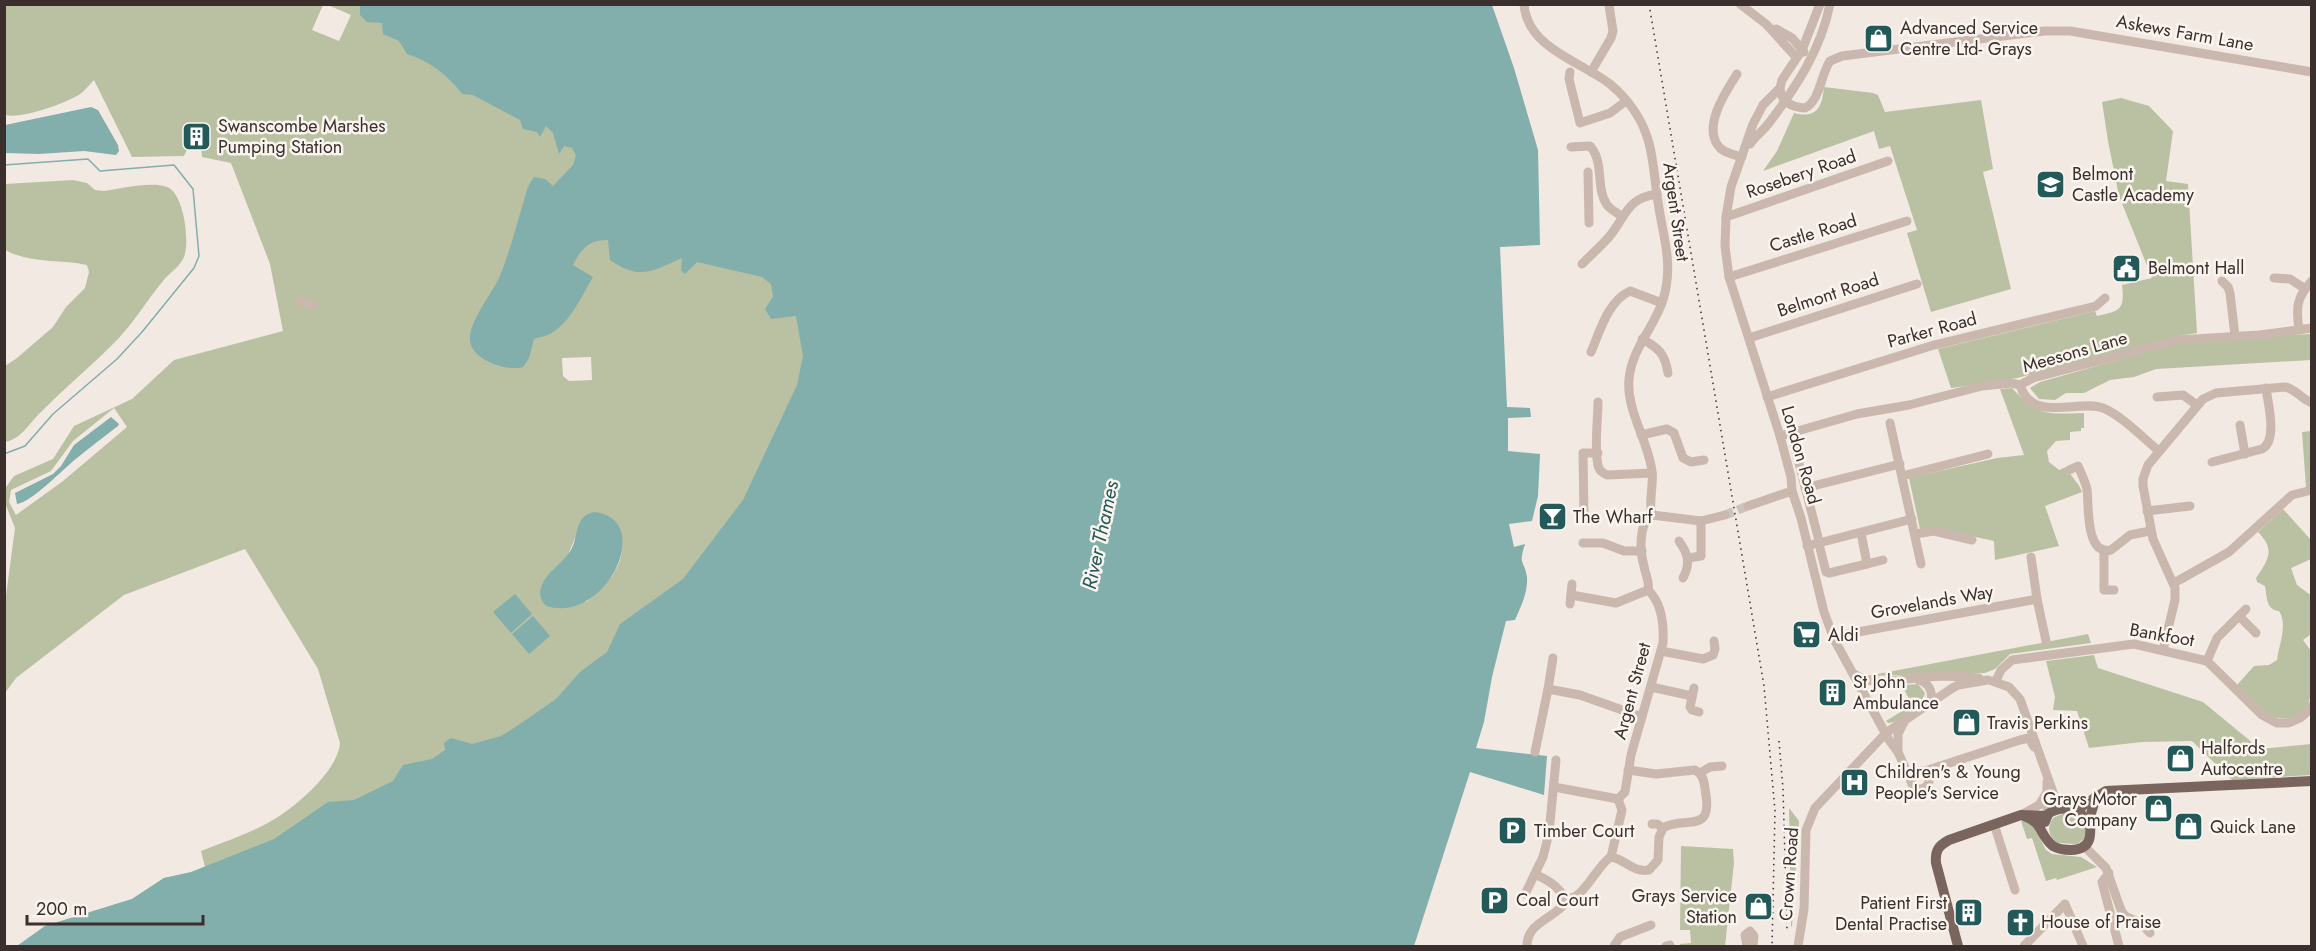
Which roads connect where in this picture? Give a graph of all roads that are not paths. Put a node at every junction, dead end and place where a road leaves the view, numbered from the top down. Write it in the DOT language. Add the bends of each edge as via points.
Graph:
graph roads {
  1 [pos="1524,4"];
  2 [pos="1740,4"];
  3 [pos="1821,4"];
  4 [pos="1830,4"];
  5 [pos="1609,5"];
  6 [pos="1766,24"];
  7 [pos="1809,36"];
  8 [pos="1792,38"];
  9 [pos="1796,52"];
  10 [pos="1810,62"];
  11 [pos="1570,72"];
  12 [pos="1591,72"];
  13 [pos="2312,72"];
  14 [pos="1737,73"];
  15 [pos="1780,88"];
  16 [pos="1793,88"];
  17 [pos="1784,100"];
  18 [pos="1626,101"];
  19 [pos="1797,107"];
  20 [pos="1571,147"];
  21 [pos="1743,155"];
  22 [pos="1888,161"];
  23 [pos="1588,172"];
  24 [pos="1657,194"];
  25 [pos="1604,199"];
  26 [pos="1589,200"];
  27 [pos="1622,216"];
  28 [pos="1726,217"];
  29 [pos="1908,221"];
  30 [pos="1589,223"];
  31 [pos="1582,264"];
  32 [pos="1729,277"];
  33 [pos="2274,278"];
  34 [pos="2222,281"];
  35 [pos="2312,281"];
  36 [pos="1917,284"];
  37 [pos="2304,288"];
  38 [pos="2105,298"];
  39 [pos="300,301"];
  40 [pos="1662,303"];
  41 [pos="313,305"];
  42 [pos="2312,328"];
  43 [pos="2299,330"];
  44 [pos="2235,336"];
  45 [pos="1749,338"];
  46 [pos="1642,339"];
  47 [pos="1591,352"];
  48 [pos="1668,373"];
  49 [pos="2169,384"];
  50 [pos="2020,385"];
  51 [pos="2266,388"];
  52 [pos="2170,395"];
  53 [pos="1767,397"];
  54 [pos="2157,397"];
  55 [pos="1598,402"];
  56 [pos="2312,403"];
  57 [pos="2197,405"];
  58 [pos="1890,423"];
  59 [pos="2240,425"];
  60 [pos="1641,435"];
  61 [pos="1780,436"];
  62 [pos="1794,444"];
  63 [pos="2159,451"];
  64 [pos="1598,453"];
  65 [pos="1988,454"];
  66 [pos="2245,454"];
  67 [pos="1704,460"];
  68 [pos="2212,462"];
  69 [pos="1900,464"];
  70 [pos="2069,470"];
  71 [pos="1652,473"];
  72 [pos="1902,476"];
  73 [pos="1805,488"];
  74 [pos="2312,490"];
  75 [pos="1792,491"];
  76 [pos="1748,506"];
  77 [pos="2192,506"];
  78 [pos="2147,511"];
  79 [pos="1584,515"];
  80 [pos="1652,515"];
  81 [pos="1725,515"];
  82 [pos="1912,519"];
  83 [pos="1701,521"];
  84 [pos="2150,531"];
  85 [pos="1861,533"];
  86 [pos="1915,534"];
  87 [pos="1818,537"];
  88 [pos="1972,540"];
  89 [pos="1679,541"];
  90 [pos="1583,543"];
  91 [pos="1807,546"];
  92 [pos="1820,548"];
  93 [pos="1642,551"];
  94 [pos="2104,551"];
  95 [pos="2031,557"];
  96 [pos="1688,558"];
  97 [pos="1883,560"];
  98 [pos="1867,564"];
  99 [pos="1921,564"];
  100 [pos="1683,578"];
  101 [pos="1572,584"];
  102 [pos="2174,584"];
  103 [pos="1648,590"];
  104 [pos="2114,590"];
  105 [pos="2037,598"];
  106 [pos="2256,633"];
  107 [pos="1834,639"];
  108 [pos="1714,641"];
  109 [pos="2046,641"];
  110 [pos="2163,650"];
  111 [pos="1662,651"];
  112 [pos="1553,658"];
  113 [pos="2207,661"];
  114 [pos="1853,674"];
  115 [pos="1915,678"];
  116 [pos="1874,681"];
  117 [pos="1992,681"];
  118 [pos="1651,687"];
  119 [pos="1548,689"];
  120 [pos="1866,697"];
  121 [pos="1931,702"];
  122 [pos="2310,711"];
  123 [pos="1699,712"];
  124 [pos="1642,717"];
  125 [pos="1906,720"];
  126 [pos="1886,733"];
  127 [pos="1535,752"];
  128 [pos="2040,753"];
  129 [pos="1900,756"];
  130 [pos="1556,760"];
  131 [pos="1722,766"];
  132 [pos="2045,769"];
  133 [pos="1628,770"];
  134 [pos="1700,773"];
  135 [pos="1924,774"];
  136 [pos="2312,781"];
  137 [pos="1911,782"];
  138 [pos="1554,787"];
  139 [pos="2047,792"];
  140 [pos="2095,797"];
  141 [pos="1618,799"];
  142 [pos="2063,809"];
  143 [pos="2076,810"];
  144 [pos="2021,815"];
  145 [pos="2047,816"];
  146 [pos="2090,821"];
  147 [pos="1652,824"];
  148 [pos="1994,824"];
  149 [pos="1663,828"];
  150 [pos="1537,836"];
  151 [pos="2046,837"];
  152 [pos="1548,839"];
  153 [pos="2084,846"];
  154 [pos="1611,857"];
  155 [pos="1535,873"];
  156 [pos="2109,873"];
  157 [pos="2015,890"];
  158 [pos="1525,894"];
  159 [pos="1568,898"];
  160 [pos="1644,924"];
  161 [pos="2150,933"];
  162 [pos="1527,946"];
  163 [pos="1614,946"];
  164 [pos="1747,946"];
  165 [pos="1753,946"];
  166 [pos="1798,946"];
  167 [pos="1958,946"];
  168 [pos="2024,946"];
  169 [pos="2083,946"];
  170 [pos="2119,946"];
  1 -- 12 [label="street, Argent Street" via="1528,23 1541,41"];
  2 -- 6 [label="street"];
  3 -- 7 [label="street, London Road"];
  4 -- 9 [label="street" via="1814,42"];
  4 -- 10 [label="street, London Road"];
  5 -- 12 [label="street" via="1613,32"];
  6 -- 8 [label="street"];
  6 -- 9 [label="street"];
  7 -- 8 [label="street"];
  7 -- 9 [label="street, London Road"];
  8 -- 9 [label="street" via="1800,46"];
  9 -- 10 [label="street"];
  9 -- 15 [label="street, London Road"];
  10 -- 16 [label="street, London Road"];
  11 -- 18 [label="street" via="1580,123 1610,112"];
  12 -- 18 [label="street, Argent Street"];
  13 -- 19 [label="street, Askews Farm Lane" via="2070,31 2044,31 1832,59 1812,103 1805,108"];
  14 -- 21 [label="street" via="1719,104 1714,132 1721,149"];
  15 -- 17 [label="street"];
  15 -- 21 [label="street, London Road" via="1763,105"];
  16 -- 17 [label="street, London Road"];
  16 -- 19 [label="street" via="1791,99"];
  17 -- 19 [label="street"];
  17 -- 21 [label="street, London Road"];
  18 -- 24 [label="street, Argent Street" via="1646,133"];
  20 -- 25 [label="street" via="1590,146 1594,150"];
  21 -- 28 [label="street, London Road" via="1731,187"];
  22 -- 28 [label="street, Rosebery Road"];
  23 -- 26 [label="street"];
  24 -- 27 [label="street" via="1642,197"];
  24 -- 40 [label="street, Argent Street" via="1669,269"];
  25 -- 26 [label="street"];
  25 -- 27 [label="street"];
  26 -- 30 [label="street"];
  27 -- 31 [label="street" via="1609,237"];
  28 -- 32 [label="street, London Road"];
  29 -- 32 [label="street, Castle Road"];
  32 -- 45 [label="street, London Road"];
  33 -- 37 [label="street" via="2290,279"];
  34 -- 44 [label="street" via="2230,293"];
  35 -- 37 [label="street"];
  36 -- 45 [label="street, Belmont Road"];
  37 -- 43 [label="street" via="2296,304"];
  38 -- 53 [label="street, Parker Road" via="2096,306 1934,345"];
  39 -- 41 [label="street"];
  40 -- 46 [label="street, Argent Street"];
  40 -- 47 [label="street" via="1630,291 1624,294 1610,309"];
  42 -- 43 [label="street, Meesons Lane"];
  43 -- 44 [label="street, Meesons Lane"];
  44 -- 50 [label="street, Meesons Lane" via="2178,340 2033,378"];
  45 -- 53 [label="street, London Road"];
  46 -- 48 [label="street" via="1663,353"];
  46 -- 60 [label="street, Argent Street" via="1629,382"];
  49 -- 52 [label="street"];
  50 -- 61 [label="street, Meesons Lane" via="1982,386"];
  50 -- 63 [label="street" via="2028,399 2046,407 2104,408"];
  51 -- 56 [label="street" via="2288,387"];
  51 -- 57 [label="street" via="2214,393"];
  51 -- 66 [label="street" via="2270,441 2265,447"];
  52 -- 54 [label="street"];
  52 -- 57 [label="street" via="2183,395"];
  53 -- 61 [label="street, London Road"];
  55 -- 64 [label="street"];
  57 -- 63 [label="street"];
  58 -- 69 [label="street"];
  59 -- 66 [label="street"];
  60 -- 67 [label="street" via="1667,429 1674,433 1683,458 1691,462"];
  60 -- 71 [label="street, Argent Street"];
  61 -- 75 [label="street, London Road"];
  62 -- 73 [label="street"];
  63 -- 78 [label="street" via="2143,478"];
  64 -- 71 [label="street" via="1598,466 1608,475"];
  64 -- 79 [label="street" via="1583,453"];
  65 -- 72 [label="street"];
  66 -- 68 [label="street" via="2223,464"];
  69 -- 72 [label="street"];
  69 -- 73 [label="street"];
  70 -- 94 [label="street" via="2078,466 2085,481 2091,534"];
  71 -- 80 [label="street, Argent Street"];
  72 -- 82 [label="street"];
  73 -- 87 [label="street"];
  74 -- 102 [label="street" via="2292,495 2229,552"];
  75 -- 76 [label="street"];
  75 -- 91 [label="street, London Road"];
  77 -- 78 [label="street"];
  78 -- 84 [label="street"];
  80 -- 83 [label="street"];
  80 -- 93 [label="street, Argent Street" via="1646,521"];
  81 -- 83 [label="street"];
  82 -- 85 [label="street"];
  82 -- 86 [label="street"];
  83 -- 96 [label="street" via="1701,556"];
  84 -- 94 [label="street" via="2130,535"];
  84 -- 102 [label="street"];
  85 -- 91 [label="street"];
  85 -- 98 [label="street"];
  86 -- 88 [label="street" via="1934,531"];
  86 -- 99 [label="street"];
  89 -- 96 [label="street"];
  90 -- 93 [label="street"];
  91 -- 107 [label="street, London Road"];
  92 -- 98 [label="street" via="1826,572"];
  93 -- 103 [label="street, Argent Street"];
  94 -- 104 [label="street" via="2104,590"];
  95 -- 105 [label="street"];
  96 -- 100 [label="street" via="1689,567"];
  97 -- 98 [label="street"];
  101 -- 103 [label="street" via="1571,599 1616,603"];
  102 -- 110 [label="street" via="2175,600"];
  103 -- 111 [label="street, Argent Street" via="1657,600 1662,619"];
  105 -- 107 [label="street, Grovelands Way"];
  105 -- 109 [label="street"];
  106 -- 113 [label="street" via="2243,612 2217,638"];
  107 -- 114 [label="street, London Road"];
  108 -- 111 [label="street" via="1716,658"];
  110 -- 113 [label="street, Bankfoot"];
  110 -- 117 [label="street, Bankfoot" via="2126,644 2017,659 2006,664"];
  111 -- 118 [label="street, Argent Street"];
  112 -- 119 [label="street"];
  113 -- 122 [label="street, Bankfoot" via="2268,720 2289,723"];
  114 -- 116 [label="street"];
  114 -- 120 [label="street, London Road"];
  115 -- 116 [label="street"];
  115 -- 117 [label="street" via="1946,676"];
  115 -- 121 [label="street" via="1929,687"];
  116 -- 120 [label="street" via="1865,686"];
  117 -- 121 [label="street" via="1958,685"];
  117 -- 128 [label="street" via="2009,687 2020,699"];
  118 -- 123 [label="street" via="1693,692 1690,707"];
  118 -- 124 [label="street, Argent Street"];
  119 -- 124 [label="street" via="1580,695"];
  119 -- 127 [label="street"];
  120 -- 126 [label="street, London Road"];
  121 -- 125 [label="street"];
  124 -- 133 [label="street, Argent Street"];
  125 -- 126 [label="street"];
  125 -- 129 [label="street" via="1898,734"];
  126 -- 129 [label="street, London Road"];
  126 -- 166 [label="street, Crown Road" via="1817,805 1806,830 1805,896"];
  128 -- 132 [label="street"];
  128 -- 135 [label="street" via="2028,738"];
  129 -- 135 [label="street, London Road" via="1910,768"];
  129 -- 137 [label="street, London Road"];
  130 -- 138 [label="street"];
  131 -- 134 [label="street"];
  132 -- 139 [label="street"];
  132 -- 142 [label="street"];
  133 -- 134 [label="street" via="1656,774 1691,769"];
  133 -- 141 [label="street, Argent Street" via="1624,792"];
  134 -- 149 [label="street" via="1707,803 1705,815 1696,822"];
  135 -- 137 [label="street" via="1912,776"];
  135 -- 137 [label="street" via="1926,786 1922,789"];
  136 -- 140 [label="main road" via="2106,790"];
  138 -- 141 [label="street"];
  138 -- 152 [label="street"];
  139 -- 144 [label="street" via="2039,805"];
  139 -- 145 [label="street"];
  140 -- 143 [label="main road"];
  140 -- 146 [label="main road"];
  141 -- 154 [label="street, Argent Street" via="1622,810"];
  142 -- 143 [label="main road"];
  142 -- 145 [label="main road"];
  143 -- 146 [label="main road"];
  144 -- 145 [label="main road"];
  144 -- 148 [label="main road"];
  144 -- 151 [label="main road" via="2033,819"];
  145 -- 151 [label="main road"];
  146 -- 153 [label="main road" via="2091,836"];
  147 -- 149 [label="street"];
  148 -- 157 [label="street"];
  148 -- 167 [label="main road" via="1948,840 1937,850 1936,863"];
  149 -- 154 [label="street" via="1658,860 1648,870 1635,869"];
  150 -- 152 [label="street"];
  151 -- 153 [label="main road" via="2063,850"];
  152 -- 155 [label="street"];
  153 -- 156 [label="street"];
  154 -- 159 [label="street, Argent Street" via="1579,895"];
  155 -- 158 [label="street"];
  155 -- 159 [label="street"];
  156 -- 161 [label="street" via="2125,916"];
  156 -- 170 [label="street" via="2102,882"];
  159 -- 162 [label="street, Argent Street" via="1560,909 1532,929"];
  160 -- 163 [label="street" via="1620,937"];
  164 -- 165 [label="street" via="1748,931 1754,936"];
  168 -- 169 [label="street" via="2066,904"];
}
